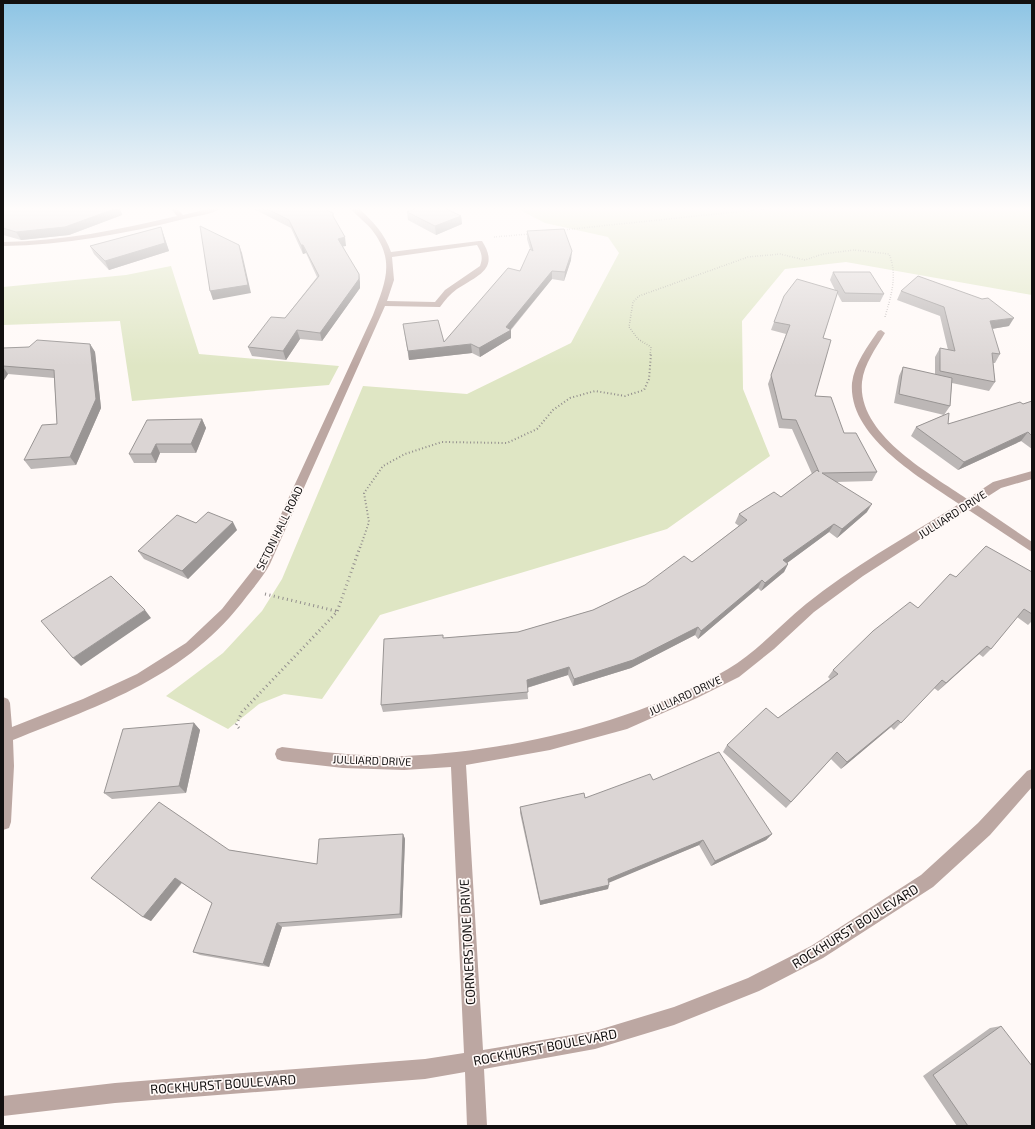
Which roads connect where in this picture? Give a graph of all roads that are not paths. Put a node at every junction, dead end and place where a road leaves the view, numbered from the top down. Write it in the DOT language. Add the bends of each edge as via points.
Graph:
graph roads {
  1 [pos="389,261"];
  2 [pos="486,261"];
  3 [pos="382,304"];
  4 [pos="881,333"];
  5 [pos="1032,475"];
  6 [pos="966,504"];
  7 [pos="1032,548"];
  8 [pos="3,703"];
  9 [pos="6,736"];
  10 [pos="282,754"];
  11 [pos="458,759"];
  12 [pos="1032,776"];
  13 [pos="3,822"];
  14 [pos="474,1062"];
  15 [pos="3,1106"];
  16 [pos="477,1126"];
  1 -- 3 [label="street, SETON HALL ROAD" via="390,281"];
  2 -- 3 [label="street" via="478,272 448,292 437,304"];
  3 -- 9 [label="street, SETON HALL ROAD" via="264,564 246,589 212,628 167,663 98,699"];
  4 -- 6 [label="street" via="861,367 857,383 858,400 864,415 894,453"];
  5 -- 6 [label="street, JULLIARD DRIVE" via="997,485"];
  6 -- 7 [label="street"];
  6 -- 11 [label="street, JULLIARD DRIVE" via="810,608 734,673 627,722 550,743"];
  8 -- 9 [label="street"];
  9 -- 13 [label="street" via="7,766"];
  10 -- 11 [label="street, JULLIARD DRIVE" via="343,761 404,763"];
  11 -- 14 [label="street, CORNERSTONE DRIVE"];
  12 -- 14 [label="street, ROCKHURST BOULEVARD" via="984,829 927,881 810,956 753,985 674,1016 595,1040"];
  14 -- 15 [label="street, ROCKHURST BOULEVARD" via="425,1069 123,1092"];
  14 -- 16 [label="street, CORNERSTONE DRIVE"];
}
